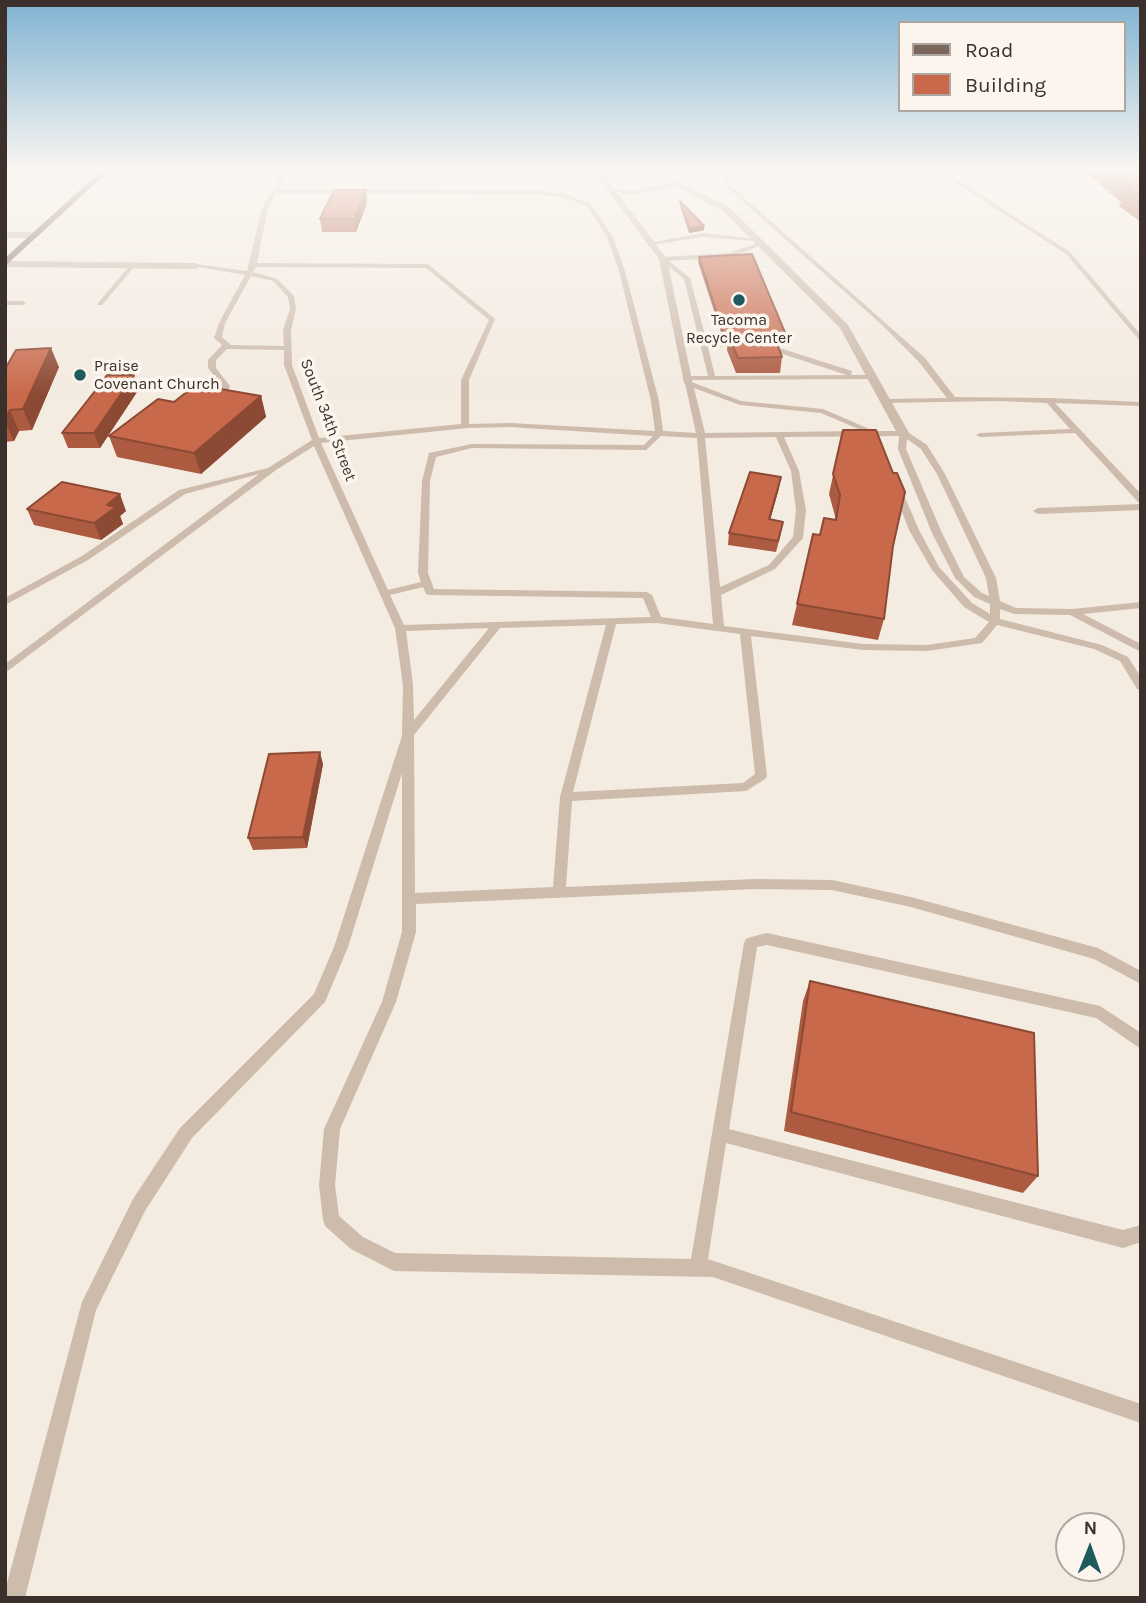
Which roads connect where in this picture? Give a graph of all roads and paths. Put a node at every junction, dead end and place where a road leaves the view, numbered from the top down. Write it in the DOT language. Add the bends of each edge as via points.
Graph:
graph roads {
  1 [pos="26,245"];
  2 [pos="257,245"];
  3 [pos="613,245"];
  4 [pos="653,245"];
  5 [pos="750,245"];
  6 [pos="761,245"];
  7 [pos="794,245"];
  8 [pos="1055,245"];
  9 [pos="663,260"];
  10 [pos="5,264"];
  11 [pos="132,266"];
  12 [pos="196,266"];
  13 [pos="252,268"];
  14 [pos="5,303"];
  15 [pos="23,303"];
  16 [pos="100,304"];
  17 [pos="1141,340"];
  18 [pos="226,345"];
  19 [pos="705,345"];
  20 [pos="287,348"];
  21 [pos="712,377"];
  22 [pos="859,377"];
  23 [pos="872,377"];
  24 [pos="689,381"];
  25 [pos="953,400"];
  26 [pos="1048,400"];
  27 [pos="885,401"];
  28 [pos="206,402"];
  29 [pos="1141,404"];
  30 [pos="465,426"];
  31 [pos="448,428"];
  32 [pos="1075,431"];
  33 [pos="875,433"];
  34 [pos="903,433"];
  35 [pos="659,434"];
  36 [pos="779,435"];
  37 [pos="980,435"];
  38 [pos="701,436"];
  39 [pos="316,441"];
  40 [pos="880,446"];
  41 [pos="456,450"];
  42 [pos="273,468"];
  43 [pos="891,472"];
  44 [pos="1141,500"];
  45 [pos="1141,507"];
  46 [pos="1038,512"];
  47 [pos="427,583"];
  48 [pos="716,593"];
  49 [pos="384,594"];
  50 [pos="5,602"];
  51 [pos="995,604"];
  52 [pos="1141,605"];
  53 [pos="1072,612"];
  54 [pos="657,620"];
  55 [pos="612,621"];
  56 [pos="995,621"];
  57 [pos="496,626"];
  58 [pos="400,628"];
  59 [pos="719,629"];
  60 [pos="745,632"];
  61 [pos="1141,649"];
  62 [pos="5,670"];
  63 [pos="1141,686"];
  64 [pos="409,734"];
  65 [pos="566,797"];
  66 [pos="559,892"];
  67 [pos="409,899"];
  68 [pos="1141,978"];
  69 [pos="1141,1042"];
  70 [pos="720,1134"];
  71 [pos="1141,1233"];
  72 [pos="698,1267"];
  73 [pos="1141,1414"];
  74 [pos="14,1598"];
  1 -- 10 [label="main road"];
  2 -- 13 [label="lane"];
  3 -- 35 [label="lane" via="655,401"];
  4 -- 9 [label="street"];
  5 -- 9 [label="lane" via="730,256"];
  6 -- 23 [label="street" via="844,327"];
  7 -- 25 [label="lane" via="912,351"];
  8 -- 17 [label="lane" via="1068,253"];
  9 -- 19 [label="lane" via="687,278"];
  9 -- 24 [label="street"];
  10 -- 11 [label="street, South 34th Street"];
  11 -- 12 [label="street, South 34th Street"];
  11 -- 16 [label="lane"];
  12 -- 13 [label="lane, South 34th Street"];
  13 -- 18 [label="lane" via="222,323 218,338"];
  13 -- 20 [label="lane, South 34th Street" via="275,280 291,296"];
  13 -- 30 [label="lane" via="428,267 493,320 465,380"];
  14 -- 15 [label="lane"];
  18 -- 20 [label="lane"];
  18 -- 28 [label="lane" via="212,360 212,368 226,386 224,392"];
  19 -- 21 [label="lane"];
  19 -- 22 [label="lane" via="768,346"];
  20 -- 39 [label="lane, South 34th Street" via="288,365"];
  21 -- 22 [label="lane"];
  21 -- 24 [label="lane"];
  22 -- 23 [label="lane"];
  23 -- 27 [label="street"];
  24 -- 33 [label="lane" via="740,403 823,411"];
  24 -- 38 [label="lane"];
  25 -- 26 [label="lane"];
  25 -- 27 [label="lane"];
  26 -- 29 [label="lane"];
  26 -- 32 [label="lane"];
  27 -- 34 [label="street"];
  30 -- 31 [label="lane"];
  30 -- 35 [label="lane"];
  31 -- 39 [label="lane"];
  31 -- 41 [label="lane"];
  32 -- 37 [label="lane"];
  32 -- 44 [label="lane"];
  33 -- 34 [label="lane"];
  33 -- 36 [label="lane"];
  33 -- 40 [label="lane"];
  34 -- 51 [label="lane" via="923,447 941,474 991,578"];
  34 -- 51 [label="lane" via="902,449 961,578"];
  35 -- 38 [label="lane"];
  35 -- 41 [label="lane" via="646,448 472,446"];
  36 -- 38 [label="lane"];
  36 -- 48 [label="lane" via="795,471 801,510 798,538 772,567"];
  38 -- 48 [label="lane"];
  39 -- 42 [label="lane"];
  39 -- 49 [label="lane, South 34th Street"];
  41 -- 47 [label="lane" via="432,455 426,481 423,573"];
  42 -- 50 [label="lane" via="182,492 85,558"];
  42 -- 62 [label="lane"];
  43 -- 56 [label="lane" via="914,530 936,568 968,605"];
  45 -- 46 [label="lane"];
  47 -- 49 [label="lane"];
  47 -- 54 [label="lane" via="430,592 647,594"];
  48 -- 59 [label="lane"];
  49 -- 58 [label="lane, South 34th Street"];
  51 -- 53 [label="lane" via="1014,611"];
  51 -- 56 [label="lane"];
  52 -- 53 [label="lane"];
  53 -- 61 [label="lane"];
  54 -- 55 [label="lane"];
  54 -- 59 [label="lane"];
  55 -- 57 [label="lane"];
  55 -- 65 [label="lane"];
  56 -- 60 [label="lane" via="978,641 927,648 863,647"];
  56 -- 63 [label="lane" via="1098,647 1124,659"];
  57 -- 58 [label="lane"];
  57 -- 64 [label="lane"];
  58 -- 64 [label="lane, South 34th Street"];
  59 -- 60 [label="lane"];
  60 -- 65 [label="lane" via="761,776 746,787"];
  64 -- 67 [label="lane, South 34th Street"];
  64 -- 74 [label="lane" via="341,947 320,998 187,1133 139,1205 88,1308"];
  65 -- 66 [label="lane"];
  66 -- 67 [label="lane"];
  66 -- 68 [label="lane" via="832,885 1098,954"];
  67 -- 72 [label="lane, South 34th Street" via="409,932 389,1002 332,1129 327,1185 331,1220 357,1243 394,1262"];
  69 -- 70 [label="lane" via="1100,1012 766,939 751,943"];
  70 -- 71 [label="lane" via="1123,1239"];
  70 -- 72 [label="lane"];
  72 -- 73 [label="lane" via="713,1268"];
}
